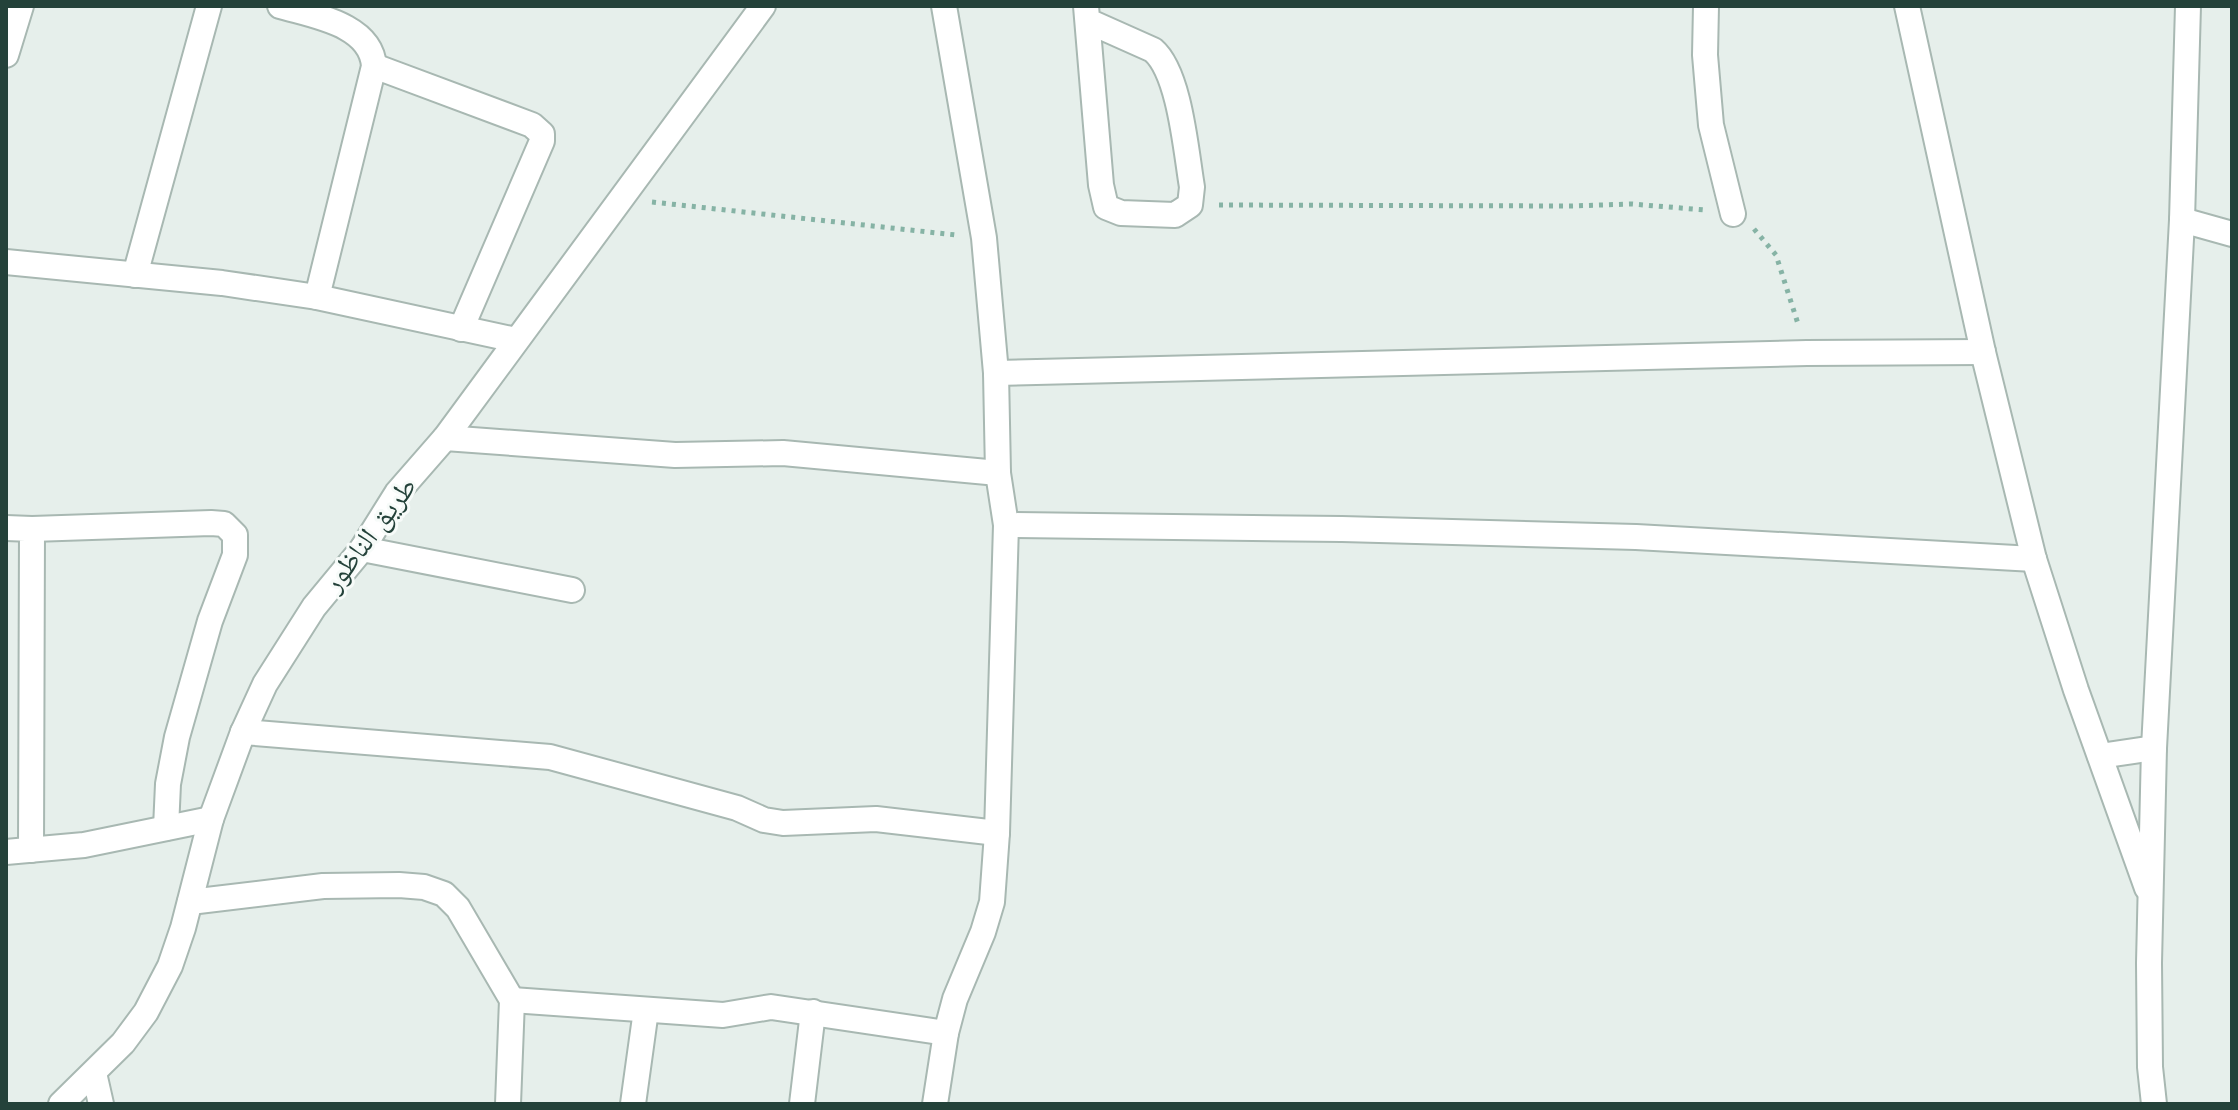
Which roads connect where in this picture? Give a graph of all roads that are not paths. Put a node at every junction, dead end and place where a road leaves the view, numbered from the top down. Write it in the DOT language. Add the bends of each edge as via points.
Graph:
graph roads {
  1 [pos="21,6"];
  2 [pos="209,6"];
  3 [pos="280,6"];
  4 [pos="763,6"];
  5 [pos="944,6"];
  6 [pos="1706,6"];
  7 [pos="1907,6"];
  8 [pos="2188,6"];
  9 [pos="1087,14"];
  10 [pos="6,55"];
  11 [pos="374,66"];
  12 [pos="1733,214"];
  13 [pos="2182,220"];
  14 [pos="2232,234"];
  15 [pos="6,262"];
  16 [pos="135,275"];
  17 [pos="317,297"];
  18 [pos="461,329"];
  19 [pos="516,340"];
  20 [pos="1983,352"];
  21 [pos="996,373"];
  22 [pos="445,438"];
  23 [pos="998,473"];
  24 [pos="1006,525"];
  25 [pos="6,528"];
  26 [pos="32,529"];
  27 [pos="362,549"];
  28 [pos="2034,559"];
  29 [pos="572,590"];
  30 [pos="243,732"];
  31 [pos="2154,748"];
  32 [pos="2100,756"];
  33 [pos="211,819"];
  34 [pos="166,828"];
  35 [pos="997,833"];
  36 [pos="31,850"];
  37 [pos="6,852"];
  38 [pos="190,902"];
  39 [pos="2152,902"];
  40 [pos="512,1000"];
  41 [pos="646,1010"];
  42 [pos="813,1012"];
  43 [pos="946,1033"];
  44 [pos="94,1073"];
  45 [pos="61,1104"];
  46 [pos="101,1104"];
  47 [pos="508,1104"];
  48 [pos="633,1104"];
  49 [pos="802,1104"];
  50 [pos="935,1104"];
  51 [pos="2154,1104"];
  1 -- 10 [label="street"];
  2 -- 16 [label="street"];
  3 -- 11 [label="street" via="344,26 373,52"];
  4 -- 19 [label="street, طريق الناظور"];
  5 -- 21 [label="street" via="984,238"];
  6 -- 12 [label="street" via="1711,125"];
  7 -- 20 [label="street"];
  8 -- 13 [label="street"];
  9 -- 9 [label="street" via="1106,207 1121,213 1175,215 1190,205 1192,187 1172,78 1153,50"];
  11 -- 17 [label="street"];
  11 -- 18 [label="street" via="532,125 542,134"];
  13 -- 14 [label="street"];
  13 -- 31 [label="street"];
  15 -- 16 [label="street"];
  16 -- 17 [label="street"];
  17 -- 18 [label="street"];
  18 -- 19 [label="street"];
  19 -- 22 [label="street, طريق الناظور"];
  20 -- 21 [label="street"];
  20 -- 28 [label="street"];
  21 -- 23 [label="street"];
  22 -- 23 [label="street" via="675,455 783,453"];
  22 -- 27 [label="street, طريق الناظور" via="397,493"];
  23 -- 24 [label="street"];
  24 -- 28 [label="street" via="1636,537"];
  24 -- 35 [label="street"];
  25 -- 26 [label="street"];
  26 -- 34 [label="street" via="211,523 224,524 235,535 235,555 177,737"];
  26 -- 36 [label="street"];
  27 -- 29 [label="street"];
  27 -- 30 [label="street, طريق الناظور" via="314,607 265,684"];
  28 -- 32 [label="street"];
  30 -- 33 [label="street, طريق الناظور"];
  30 -- 35 [label="street" via="550,757 774,822 876,819"];
  31 -- 32 [label="street"];
  31 -- 39 [label="street"];
  32 -- 39 [label="street"];
  33 -- 34 [label="street"];
  33 -- 38 [label="street, طريق الناظور"];
  34 -- 36 [label="street"];
  35 -- 43 [label="street" via="992,902"];
  36 -- 37 [label="street"];
  38 -- 40 [label="street" via="323,886 424,887 444,894 458,908"];
  38 -- 44 [label="street, طريق الناظور" via="170,966 146,1012"];
  39 -- 51 [label="street"];
  40 -- 41 [label="street"];
  40 -- 47 [label="street"];
  41 -- 42 [label="street" via="723,1015 771,1007"];
  41 -- 48 [label="street"];
  42 -- 43 [label="street"];
  42 -- 49 [label="street"];
  43 -- 50 [label="street"];
  44 -- 45 [label="street, طريق الناظور"];
  44 -- 46 [label="street"];
}
